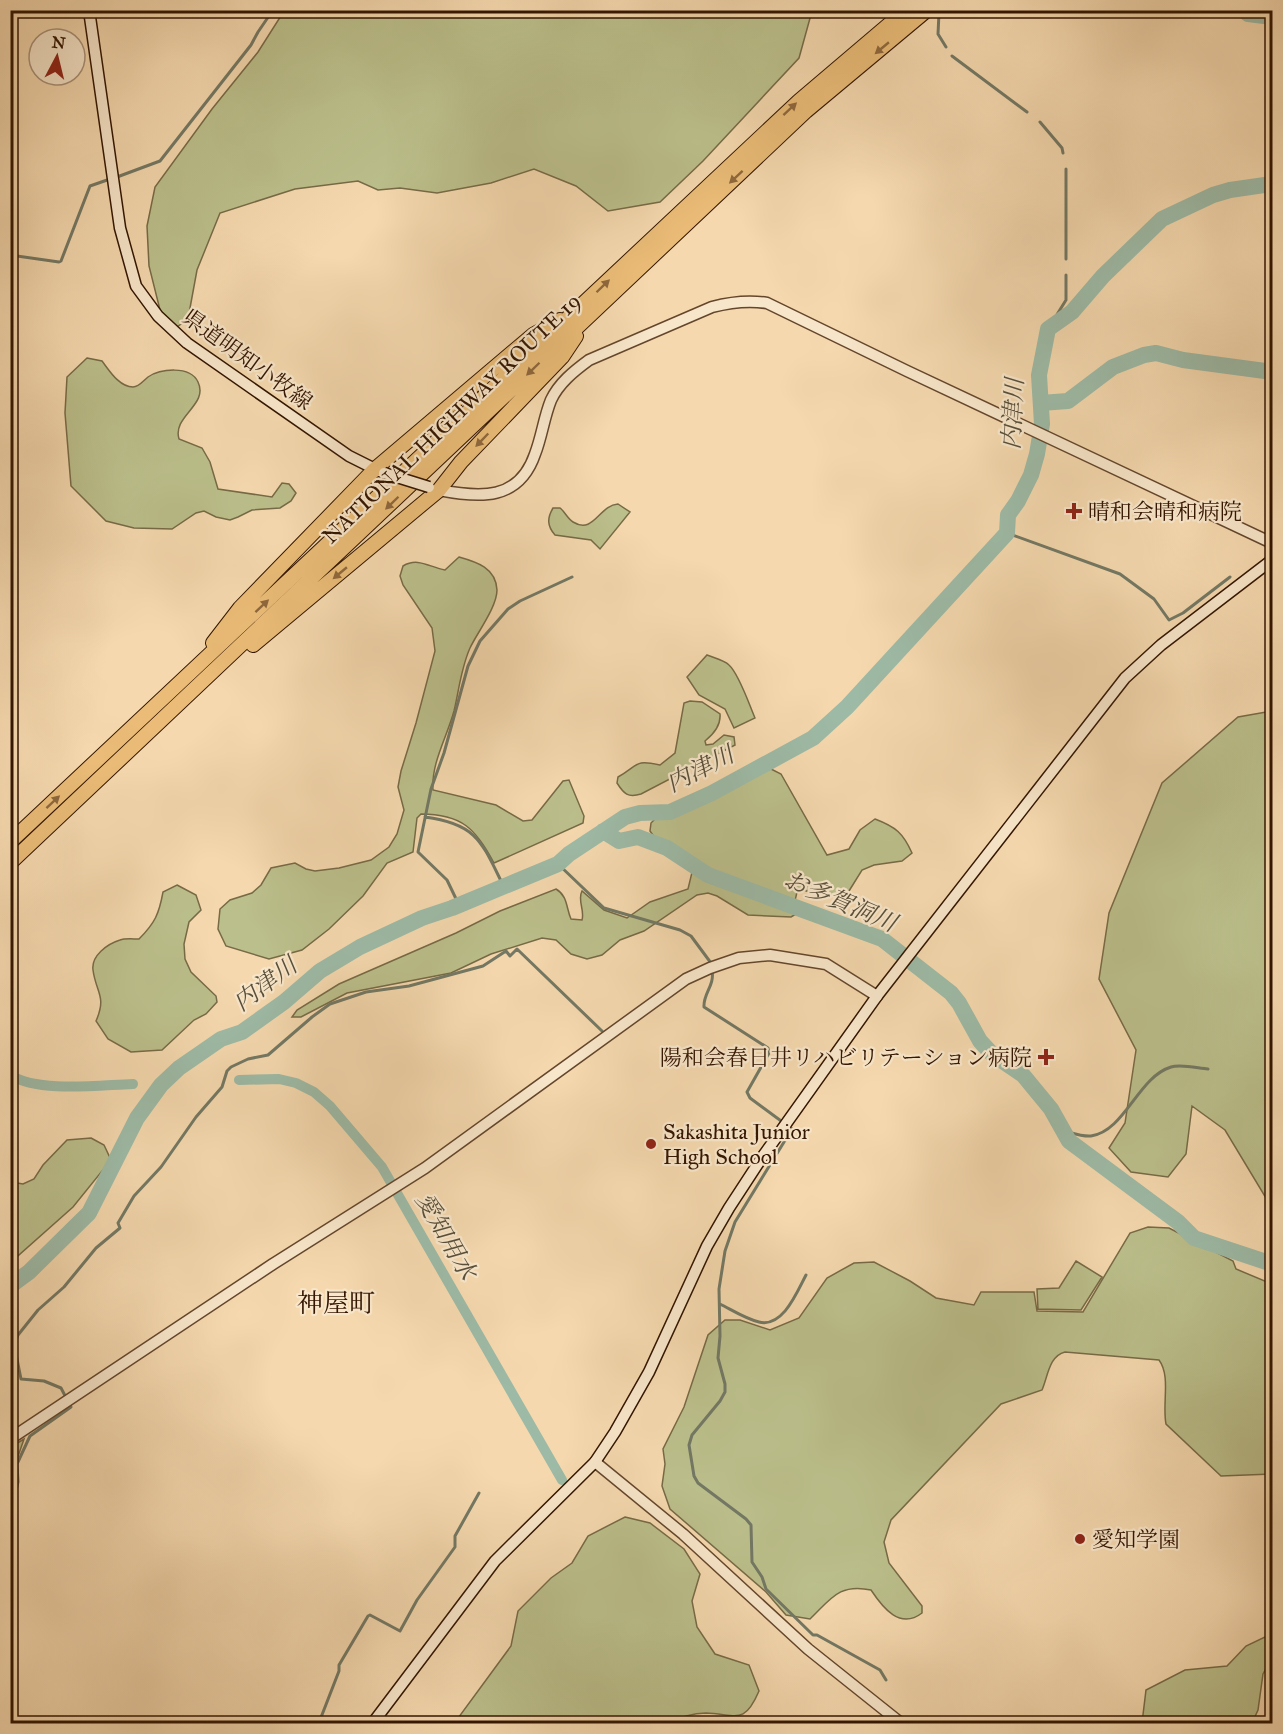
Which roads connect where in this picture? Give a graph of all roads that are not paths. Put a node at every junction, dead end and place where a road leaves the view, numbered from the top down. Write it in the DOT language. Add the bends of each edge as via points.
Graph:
graph roads {
  1 [pos="89,10"];
  2 [pos="906,10"];
  3 [pos="927,10"];
  4 [pos="583,313"];
  5 [pos="380,471"];
  6 [pos="434,488"];
  7 [pos="1272,543"];
  8 [pos="1272,560"];
  9 [pos="189,676"];
  10 [pos="202,683"];
  11 [pos="10,842"];
  12 [pos="10,863"];
  13 [pos="877,996"];
  14 [pos="10,1439"];
  15 [pos="595,1462"];
  16 [pos="372,1724"];
  17 [pos="902,1724"];
  1 -- 5 [label="street, 県道明知小牧線" via="120,228 136,286 158,316 188,344 349,456"];
  4 -- 2 [label="highway, NATIONAL HIGHWAY ROUTE 19, one-way" via="799,101"];
  3 -- 4 [label="highway, NATIONAL HIGHWAY ROUTE 19, one-way" via="806,111"];
  4 -- 5 [label="highway" via="532,335"];
  4 -- 6 [label="highway, one-way" via="562,357"];
  9 -- 4 [label="highway, NATIONAL HIGHWAY ROUTE 19, one-way"];
  4 -- 10 [label="highway, NATIONAL HIGHWAY ROUTE 19, one-way"];
  5 -- 6 [label="street, 県道明知小牧線, bridge"];
  5 -- 9 [label="highway" via="240,608"];
  6 -- 7 [label="street, 県道明知小牧線" via="465,495 490,495 508,489 524,476 535,456 551,400 571,373 589,360 712,307 731,302 767,303"];
  6 -- 10 [label="highway, one-way" via="270,633"];
  8 -- 13 [label="street" via="1161,645 1125,678"];
  11 -- 9 [label="highway, NATIONAL HIGHWAY ROUTE 19, one-way"];
  10 -- 12 [label="highway, NATIONAL HIGHWAY ROUTE 19"];
  13 -- 14 [label="street" via="826,964 770,955 739,958 686,979 425,1168"];
  13 -- 15 [label="street" via="729,1208 707,1246 649,1372"];
  15 -- 16 [label="street" via="495,1561"];
  15 -- 17 [label="street" via="682,1534 808,1649"];
}
